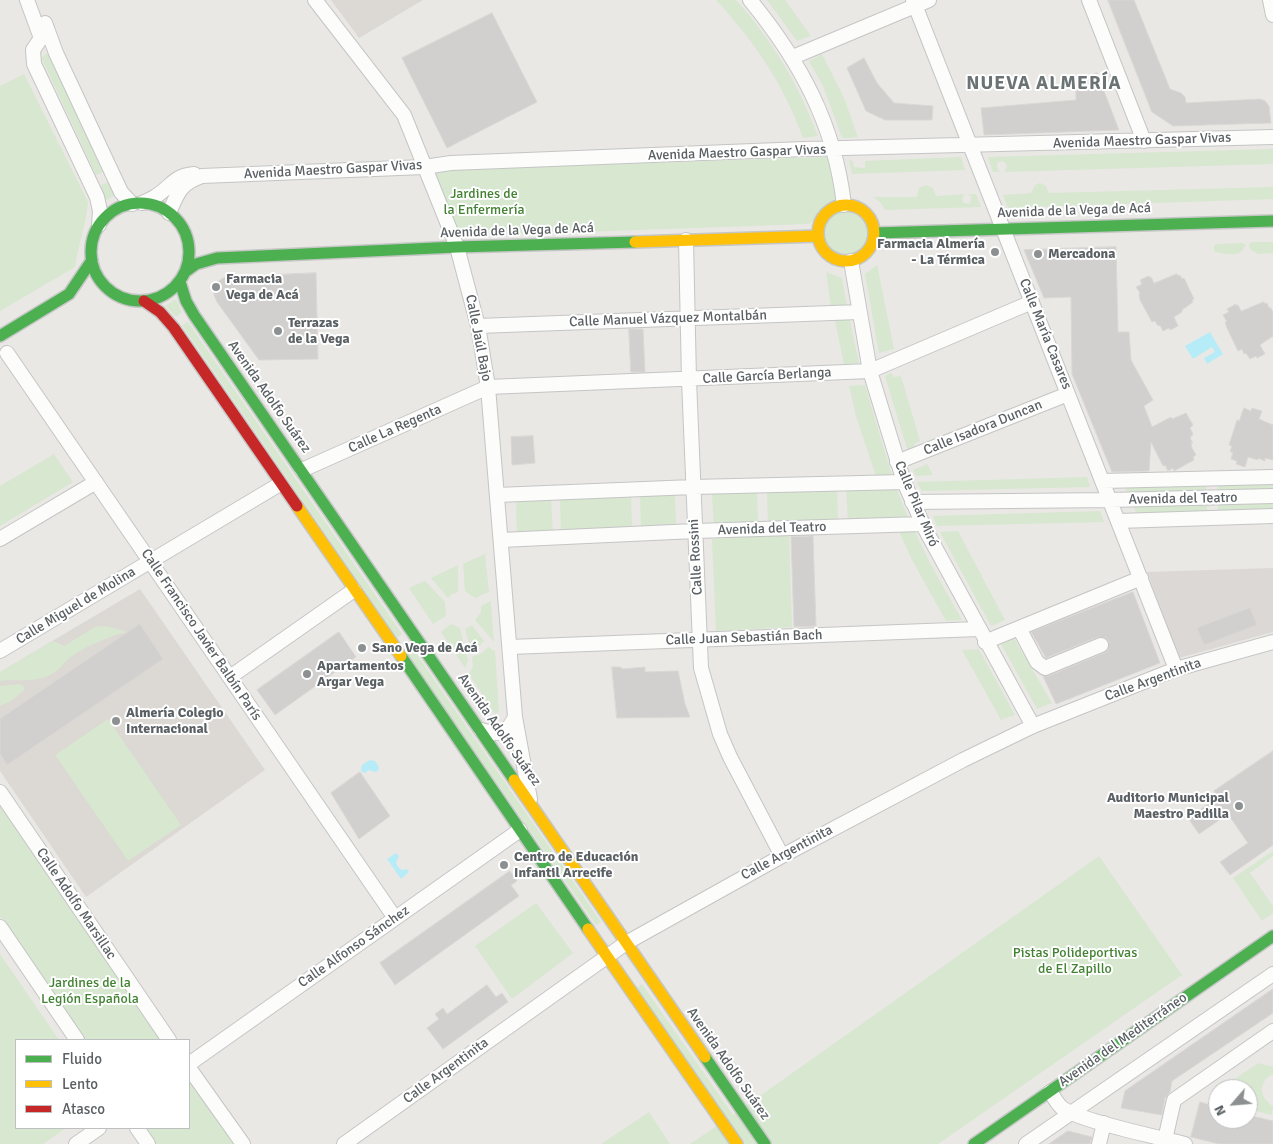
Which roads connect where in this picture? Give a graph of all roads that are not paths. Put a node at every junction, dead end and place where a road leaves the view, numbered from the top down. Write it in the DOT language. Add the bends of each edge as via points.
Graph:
graph roads {
  1 [pos="27,0"];
  2 [pos="36,0"];
  3 [pos="315,0"];
  4 [pos="750,0"];
  5 [pos="930,0"];
  6 [pos="1089,0"];
  7 [pos="1270,0"];
  8 [pos="914,3"];
  9 [pos="1273,15"];
  10 [pos="792,56"];
  11 [pos="1273,137"];
  12 [pos="1144,141"];
  13 [pos="971,145"];
  14 [pos="833,150"];
  15 [pos="424,167"];
  16 [pos="202,176"];
  17 [pos="137,204"];
  18 [pos="844,204"];
  19 [pos="168,212"];
  20 [pos="1273,221"];
  21 [pos="99,225"];
  22 [pos="1003,228"];
  23 [pos="875,233"];
  24 [pos="818,236"];
  25 [pos="187,239"];
  26 [pos="686,240"];
  27 [pos="457,247"];
  28 [pos="217,258"];
  29 [pos="92,260"];
  30 [pos="851,261"];
  31 [pos="182,277"];
  32 [pos="109,290"];
  33 [pos="69,294"];
  34 [pos="144,301"];
  35 [pos="1032,302"];
  36 [pos="859,312"];
  37 [pos="688,318"];
  38 [pos="478,326"];
  39 [pos="0,336"];
  40 [pos="7,353"];
  41 [pos="870,371"];
  42 [pos="689,380"];
  43 [pos="488,387"];
  44 [pos="1068,394"];
  45 [pos="897,462"];
  46 [pos="302,470"];
  47 [pos="1273,477"];
  48 [pos="1102,481"];
  49 [pos="96,482"];
  50 [pos="904,482"];
  51 [pos="280,484"];
  52 [pos="693,487"];
  53 [pos="497,495"];
  54 [pos="1273,496"];
  55 [pos="1110,500"];
  56 [pos="912,502"];
  57 [pos="1273,516"];
  58 [pos="1118,521"];
  59 [pos="922,524"];
  60 [pos="695,531"];
  61 [pos="0,539"];
  62 [pos="501,540"];
  63 [pos="151,562"];
  64 [pos="1141,578"];
  65 [pos="354,590"];
  66 [pos="1019,628"];
  67 [pos="978,629"];
  68 [pos="700,640"];
  69 [pos="985,642"];
  70 [pos="1273,642"];
  71 [pos="1101,646"];
  72 [pos="510,647"];
  73 [pos="0,651"];
  74 [pos="1176,669"];
  75 [pos="230,677"];
  76 [pos="516,717"];
  77 [pos="1033,726"];
  78 [pos="481,730"];
  79 [pos="0,792"];
  80 [pos="531,802"];
  81 [pos="520,830"];
  82 [pos="782,856"];
  83 [pos="395,918"];
  84 [pos="0,927"];
  85 [pos="1273,936"];
  86 [pos="626,943"];
  87 [pos="607,956"];
  88 [pos="1273,974"];
  89 [pos="1273,1031"];
  90 [pos="76,1039"];
  91 [pos="169,1039"];
  92 [pos="190,1063"];
  93 [pos="190,1069"];
  94 [pos="1050,1092"];
  95 [pos="1071,1113"];
  96 [pos="1104,1123"];
  97 [pos="98,1129"];
  98 [pos="138,1129"];
  99 [pos="1042,1138"];
  100 [pos="1164,1141"];
  101 [pos="76,1144"];
  102 [pos="148,1144"];
  103 [pos="242,1144"];
  104 [pos="344,1144"];
  105 [pos="737,1144"];
  106 [pos="765,1144"];
  107 [pos="974,1144"];
  108 [pos="1026,1144"];
  109 [pos="1098,1144"];
  110 [pos="1185,1144"];
  1 -- 21 [label="street" via="41,38 33,50 34,64 97,197"];
  2 -- 17 [label="street" via="56,53 121,192"];
  3 -- 15 [label="street, Calle Jaúl Bajo" via="404,115"];
  4 -- 10 [label="street"];
  5 -- 8 [label="street"];
  6 -- 12 [label="street"];
  7 -- 9 [label="street"];
  8 -- 10 [label="street"];
  8 -- 13 [label="street, Calle María Casares"];
  10 -- 14 [label="street" via="817,102"];
  11 -- 12 [label="street, Avenida Maestro Gaspar Vivas"];
  12 -- 13 [label="street, Avenida Maestro Gaspar Vivas"];
  13 -- 14 [label="street, Avenida Maestro Gaspar Vivas"];
  13 -- 22 [label="street, Calle María Casares"];
  14 -- 15 [label="street, Avenida Maestro Gaspar Vivas" via="451,163"];
  14 -- 18 [label="street"];
  15 -- 16 [label="street, Avenida Maestro Gaspar Vivas"];
  15 -- 27 [label="street, Calle Jaúl Bajo"];
  16 -- 17 [label="street, Avenida Maestro Gaspar Vivas" via="197,173 175,179 157,195"];
  16 -- 19 [label="street, Avenida Maestro Gaspar Vivas" via="183,186"];
  17 -- 19 [label="main road" via="156,206"];
  17 -- 21 [label="main road" via="113,211"];
  18 -- 23 [label="main road" via="857,207 867,215"];
  18 -- 24 [label="main road" via="826,213"];
  19 -- 25 [label="main road" via="180,224"];
  20 -- 22 [label="main road, Avenida de la Vega de Acá"];
  21 -- 29 [label="main road" via="92,242"];
  22 -- 23 [label="main road, Avenida de la Vega de Acá"];
  22 -- 35 [label="street, Calle María Casares"];
  23 -- 30 [label="main road" via="869,251"];
  24 -- 26 [label="main road, Avenida de la Vega de Acá"];
  24 -- 30 [label="main road" via="821,247 830,256"];
  25 -- 28 [label="main road, Avenida de la Vega de Acá" via="205,255"];
  25 -- 31 [label="main road" via="189,256"];
  26 -- 27 [label="main road, Avenida de la Vega de Acá"];
  26 -- 37 [label="street, Calle Rossini"];
  27 -- 28 [label="main road, Avenida de la Vega de Acá"];
  27 -- 38 [label="street, Calle Jaúl Bajo"];
  28 -- 31 [label="main road, Avenida de la Vega de Acá" via="196,264"];
  29 -- 32 [label="main road" via="98,277"];
  29 -- 33 [label="main road"];
  30 -- 36 [label="street, Calle Pilar Miró"];
  31 -- 34 [label="main road" via="168,293"];
  31 -- 46 [label="main road, Avenida Adolfo Suárez" via="191,310"];
  32 -- 33 [label="main road"];
  32 -- 34 [label="main road" via="126,300"];
  33 -- 39 [label="main road"];
  34 -- 51 [label="main road" via="171,324"];
  35 -- 41 [label="street, Calle García Berlanga"];
  35 -- 44 [label="street, Calle María Casares"];
  36 -- 37 [label="street, Calle Manuel Vázquez Montalbán"];
  36 -- 41 [label="street, Calle Pilar Miró"];
  37 -- 38 [label="street, Calle Manuel Vázquez Montalbán"];
  37 -- 42 [label="street, Calle Rossini"];
  38 -- 43 [label="street, Calle Jaúl Bajo"];
  40 -- 49 [label="street, Calle Francisco Javier Balbín París"];
  41 -- 42 [label="street, Calle García Berlanga"];
  41 -- 45 [label="street, Calle Pilar Miró"];
  42 -- 43 [label="street, Calle García Berlanga"];
  42 -- 52 [label="street, Calle Rossini"];
  43 -- 46 [label="street, Calle La Regenta"];
  43 -- 53 [label="street, Calle Jaúl Bajo"];
  44 -- 45 [label="street, Calle Isadora Duncan"];
  44 -- 48 [label="street, Calle María Casares"];
  45 -- 50 [label="street, Calle Pilar Miró"];
  46 -- 78 [label="main road, Avenida Adolfo Suárez"];
  47 -- 48 [label="street, Avenida del Teatro"];
  48 -- 55 [label="street, Calle María Casares"];
  49 -- 61 [label="street"];
  49 -- 63 [label="street, Calle Francisco Javier Balbín París"];
  50 -- 52 [label="street"];
  50 -- 56 [label="street, Calle Pilar Miró"];
  51 -- 63 [label="street, Calle Miguel de Molina"];
  51 -- 65 [label="main road"];
  52 -- 53 [label="street"];
  52 -- 60 [label="street, Calle Rossini"];
  53 -- 62 [label="street, Calle Jaúl Bajo"];
  54 -- 55 [label="street, Avenida del Teatro"];
  55 -- 56 [label="street, Avenida del Teatro"];
  55 -- 58 [label="street, Calle María Casares"];
  56 -- 59 [label="street, Calle Pilar Miró"];
  57 -- 58 [label="street, Avenida del Teatro"];
  58 -- 64 [label="street, Calle María Casares"];
  59 -- 60 [label="street, Avenida del Teatro"];
  59 -- 67 [label="street, Calle Pilar Miró"];
  60 -- 62 [label="street, Avenida del Teatro"];
  60 -- 68 [label="street, Calle Rossini"];
  62 -- 72 [label="street, Calle Jaúl Bajo"];
  63 -- 73 [label="street, Calle Miguel de Molina"];
  63 -- 75 [label="street, Calle Francisco Javier Balbín París"];
  64 -- 66 [label="street"];
  64 -- 74 [label="street, Calle María Casares"];
  65 -- 75 [label="street"];
  65 -- 81 [label="main road"];
  66 -- 69 [label="street"];
  66 -- 71 [label="street" via="1038,662 1045,668"];
  67 -- 68 [label="street, Calle Juan Sebastián Bach"];
  67 -- 69 [label="street, Calle Pilar Miró"];
  68 -- 72 [label="street, Calle Juan Sebastián Bach"];
  68 -- 82 [label="street, Calle Rossini" via="701,668 720,734"];
  69 -- 77 [label="street, Calle Pilar Miró"];
  70 -- 74 [label="street, Calle Argentinita"];
  72 -- 76 [label="street, Calle Jaúl Bajo"];
  74 -- 77 [label="street, Calle Argentinita"];
  75 -- 83 [label="street, Calle Francisco Javier Balbín París"];
  76 -- 78 [label="street" via="503,733"];
  76 -- 80 [label="street, Calle Jaúl Bajo"];
  77 -- 82 [label="street, Calle Argentinita"];
  78 -- 80 [label="main road, Avenida Adolfo Suárez"];
  79 -- 91 [label="street, Calle Adolfo Marsillac"];
  80 -- 86 [label="main road, Avenida Adolfo Suárez"];
  81 -- 83 [label="street, Calle Alfonso Sánchez"];
  81 -- 87 [label="main road"];
  82 -- 86 [label="street, Calle Argentinita"];
  83 -- 92 [label="street, Calle Alfonso Sánchez"];
  84 -- 90 [label="street"];
  85 -- 94 [label="main road, Avenida del Mediterráneo"];
  86 -- 87 [label="street, Calle Argentinita"];
  86 -- 106 [label="main road, Avenida Adolfo Suárez"];
  87 -- 104 [label="street, Calle Argentinita"];
  87 -- 105 [label="main road"];
  88 -- 95 [label="street"];
  89 -- 100 [label="street" via="1174,1100"];
  93 -- 103 [label="street"];
  94 -- 95 [label="street" via="1062,1108"];
  94 -- 107 [label="main road, Avenida del Mediterráneo"];
  95 -- 96 [label="street"];
  95 -- 99 [label="street"];
  96 -- 100 [label="street"];
  96 -- 109 [label="street"];
  97 -- 101 [label="street"];
  98 -- 102 [label="street"];
  99 -- 108 [label="street"];
  100 -- 110 [label="street"];
}
